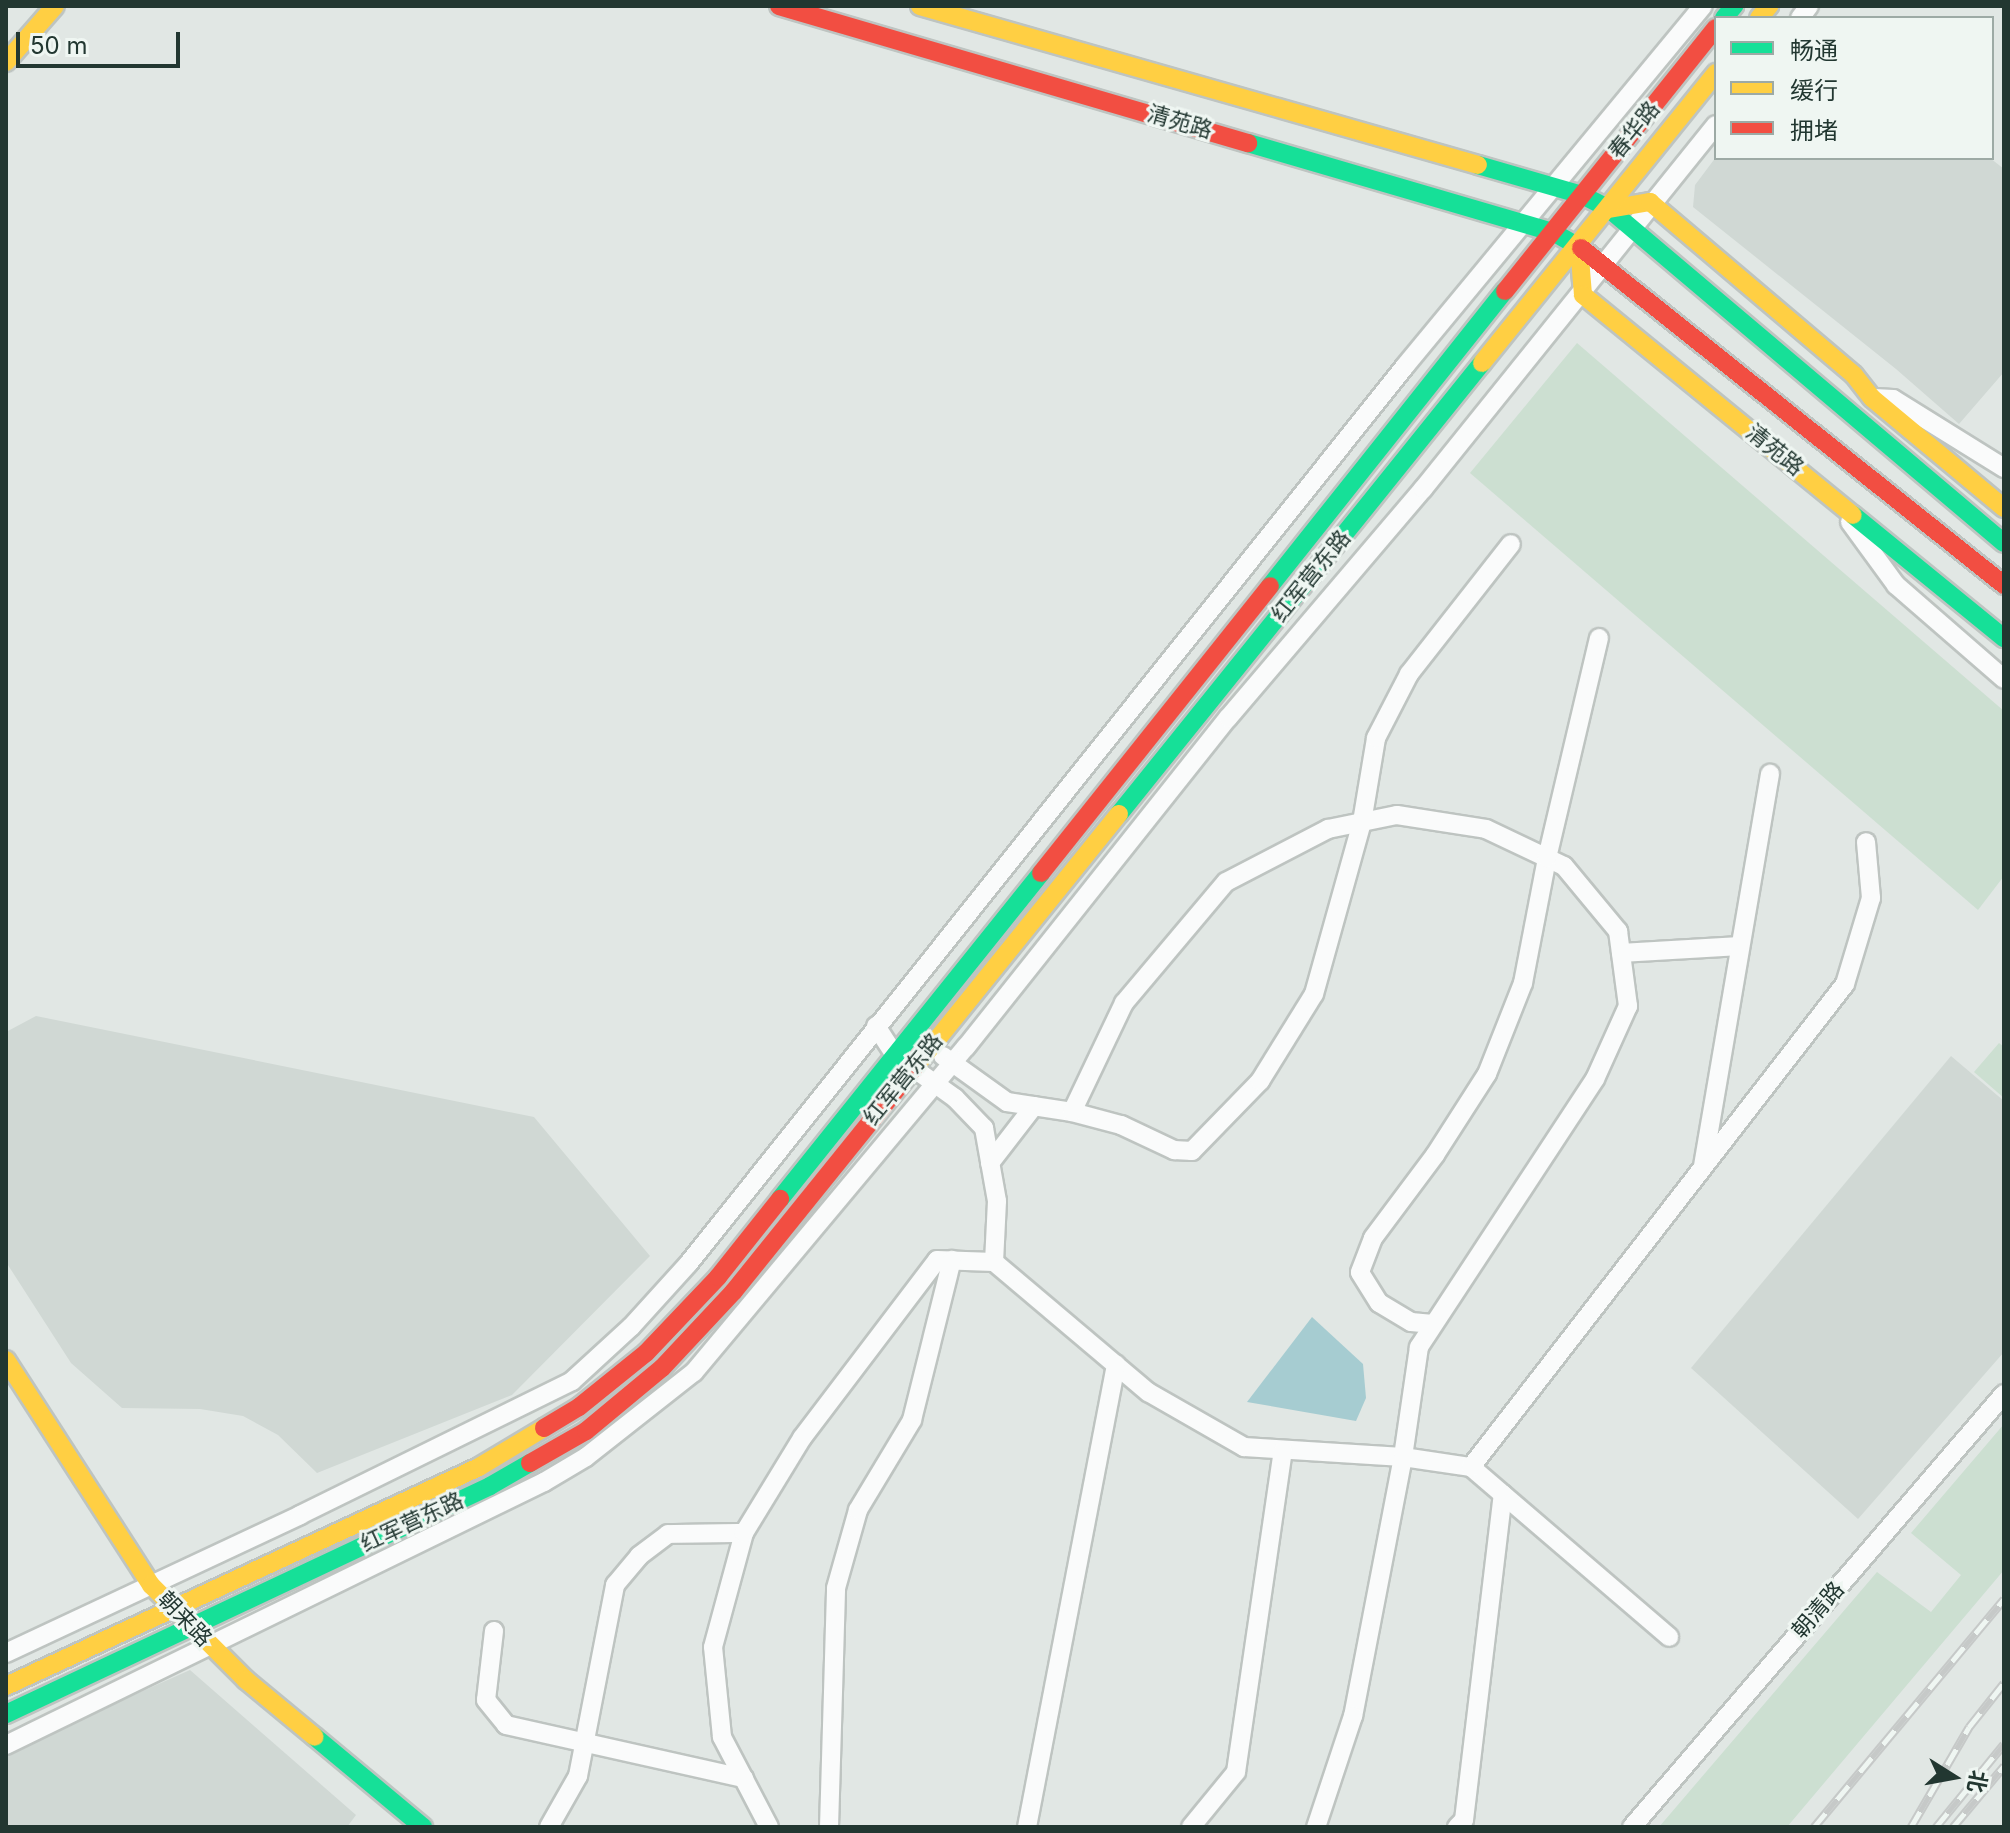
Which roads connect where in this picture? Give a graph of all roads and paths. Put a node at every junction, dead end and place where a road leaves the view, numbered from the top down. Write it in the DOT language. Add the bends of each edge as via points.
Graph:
graph roads {
  1 [pos="55,6"];
  2 [pos="779,6"];
  3 [pos="920,6"];
  4 [pos="1703,6"];
  5 [pos="1714,30"];
  6 [pos="6,62"];
  7 [pos="1714,76"];
  8 [pos="1714,127"];
  9 [pos="1557,185"];
  10 [pos="1582,195"];
  11 [pos="1652,203"];
  12 [pos="1609,209"];
  13 [pos="1526,221"];
  14 [pos="1631,229"];
  15 [pos="1553,232"];
  16 [pos="1579,246"];
  17 [pos="1602,264"];
  18 [pos="1581,290"];
  19 [pos="1802,374"];
  20 [pos="1754,382"];
  21 [pos="1872,398"];
  22 [pos="2004,468"];
  23 [pos="1833,497"];
  24 [pos="2004,508"];
  25 [pos="2004,543"];
  26 [pos="1511,544"];
  27 [pos="2004,585"];
  28 [pos="1599,638"];
  29 [pos="2004,638"];
  30 [pos="2004,679"];
  31 [pos="1770,774"];
  32 [pos="1362,822"];
  33 [pos="1866,842"];
  34 [pos="1547,858"];
  35 [pos="1740,946"];
  36 [pos="1621,953"];
  37 [pos="876,1026"];
  38 [pos="913,1033"];
  39 [pos="930,1046"];
  40 [pos="895,1055"];
  41 [pos="953,1063"];
  42 [pos="912,1068"];
  43 [pos="935,1084"];
  44 [pos="1034,1106"];
  45 [pos="1072,1112"];
  46 [pos="990,1163"];
  47 [pos="1702,1169"];
  48 [pos="952,1260"];
  49 [pos="994,1262"];
  50 [pos="1433,1324"];
  51 [pos="6,1360"];
  52 [pos="1116,1364"];
  53 [pos="2004,1394"];
  54 [pos="1283,1450"];
  55 [pos="1403,1457"];
  56 [pos="1471,1467"];
  57 [pos="1503,1494"];
  58 [pos="744,1533"];
  59 [pos="151,1585"];
  60 [pos="174,1608"];
  61 [pos="192,1626"];
  62 [pos="494,1631"];
  63 [pos="1669,1637"];
  64 [pos="212,1647"];
  65 [pos="6,1653"];
  66 [pos="6,1686"];
  67 [pos="6,1714"];
  68 [pos="585,1741"];
  69 [pos="6,1745"];
  70 [pos="744,1778"];
  71 [pos="423,1827"];
  72 [pos="549,1827"];
  73 [pos="769,1827"];
  74 [pos="829,1827"];
  75 [pos="1027,1827"];
  76 [pos="1191,1827"];
  77 [pos="1316,1827"];
  78 [pos="1457,1827"];
  79 [pos="1632,1827"];
  1 -- 6 [label="street"];
  2 -- 13 [label="street, 清苑路"];
  3 -- 9 [label="street, 清苑路"];
  4 -- 9 [label="street"];
  5 -- 10 [label="street, 春华路"];
  7 -- 12 [label="street, 春华路"];
  8 -- 11 [label="street"];
  9 -- 10 [label="street, 清苑路"];
  9 -- 13 [label="street"];
  10 -- 12 [label="street, 清苑路"];
  10 -- 15 [label="street, 春华路"];
  11 -- 12 [label="street"];
  11 -- 14 [label="street"];
  11 -- 21 [label="street" via="1854,375"];
  12 -- 14 [label="street, 清苑路"];
  12 -- 16 [label="street, 红军营东路"];
  13 -- 15 [label="street, 清苑路"];
  13 -- 37 [label="street"];
  14 -- 17 [label="street"];
  14 -- 19 [label="street, 清苑路"];
  15 -- 16 [label="street, 清苑路"];
  15 -- 38 [label="street, 红军营东路"];
  16 -- 17 [label="street, 清苑路"];
  16 -- 18 [label="street"];
  16 -- 39 [label="street, 红军营东路"];
  17 -- 18 [label="street"];
  17 -- 20 [label="street, 清苑路"];
  18 -- 23 [label="street, 清苑路"];
  18 -- 41 [label="street" via="1423,489 1246,696"];
  19 -- 21 [label="street"];
  19 -- 25 [label="street, 清苑路"];
  20 -- 23 [label="street"];
  20 -- 27 [label="street, 清苑路"];
  21 -- 22 [label="street" via="1893,399"];
  21 -- 24 [label="street"];
  23 -- 29 [label="street, 清苑路"];
  23 -- 30 [label="street" via="1896,585"];
  26 -- 32 [label="street" via="1409,674 1376,738"];
  28 -- 34 [label="street"];
  31 -- 35 [label="street"];
  32 -- 34 [label="street" via="1397,815 1486,829"];
  32 -- 45 [label="street" via="1328,829 1226,882 1124,1003"];
  32 -- 45 [label="street" via="1314,994 1260,1081 1192,1151 1174,1150 1121,1125"];
  33 -- 47 [label="street" via="1871,898 1845,984"];
  34 -- 36 [label="street" via="1564,866 1618,931"];
  34 -- 50 [label="street" via="1523,983 1487,1074 1373,1238 1360,1272 1379,1303 1411,1322"];
  35 -- 36 [label="street"];
  35 -- 47 [label="street"];
  36 -- 50 [label="street" via="1628,1006 1595,1079"];
  37 -- 38 [label="street"];
  37 -- 40 [label="street"];
  37 -- 59 [label="street" via="689,1263 572,1381"];
  38 -- 39 [label="street"];
  38 -- 40 [label="street, 红军营东路"];
  39 -- 41 [label="street"];
  39 -- 42 [label="street, 红军营东路"];
  40 -- 42 [label="street"];
  40 -- 60 [label="street, 红军营东路" via="718,1277 646,1353 579,1407 479,1467"];
  41 -- 43 [label="street"];
  41 -- 44 [label="street" via="1007,1102"];
  42 -- 43 [label="street"];
  42 -- 61 [label="street, 红军营东路" via="734,1291 662,1368 586,1431 490,1486"];
  43 -- 46 [label="street" via="984,1128"];
  43 -- 64 [label="street" via="730,1333 694,1372 644,1413 544,1482"];
  44 -- 45 [label="street"];
  44 -- 46 [label="street"];
  46 -- 49 [label="street" via="997,1201"];
  47 -- 56 [label="street"];
  48 -- 49 [label="street"];
  48 -- 58 [label="street" via="937,1260 802,1438"];
  48 -- 74 [label="street" via="912,1420 858,1510 836,1588"];
  49 -- 52 [label="street"];
  50 -- 55 [label="street" via="1419,1347"];
  51 -- 59 [label="street, 朝来路"];
  52 -- 54 [label="street" via="1148,1392 1244,1447"];
  52 -- 75 [label="street"];
  53 -- 79 [label="street, 朝清路"];
  54 -- 55 [label="street"];
  54 -- 76 [label="street" via="1236,1772"];
  55 -- 56 [label="street"];
  55 -- 77 [label="street" via="1353,1716"];
  56 -- 57 [label="street"];
  57 -- 63 [label="street"];
  57 -- 78 [label="street" via="1464,1820"];
  58 -- 68 [label="street" via="668,1534 639,1556 615,1585"];
  58 -- 70 [label="street" via="713,1647 722,1737"];
  59 -- 60 [label="street, 朝来路"];
  59 -- 65 [label="street"];
  60 -- 61 [label="street, 朝来路"];
  60 -- 66 [label="street, 红军营东路"];
  61 -- 64 [label="street, 朝来路"];
  61 -- 67 [label="street, 红军营东路"];
  62 -- 68 [label="street" via="486,1700 506,1725"];
  64 -- 69 [label="street"];
  64 -- 71 [label="street, 朝来路"];
  68 -- 70 [label="street"];
  68 -- 72 [label="street" via="578,1776"];
  70 -- 73 [label="street"];
}
